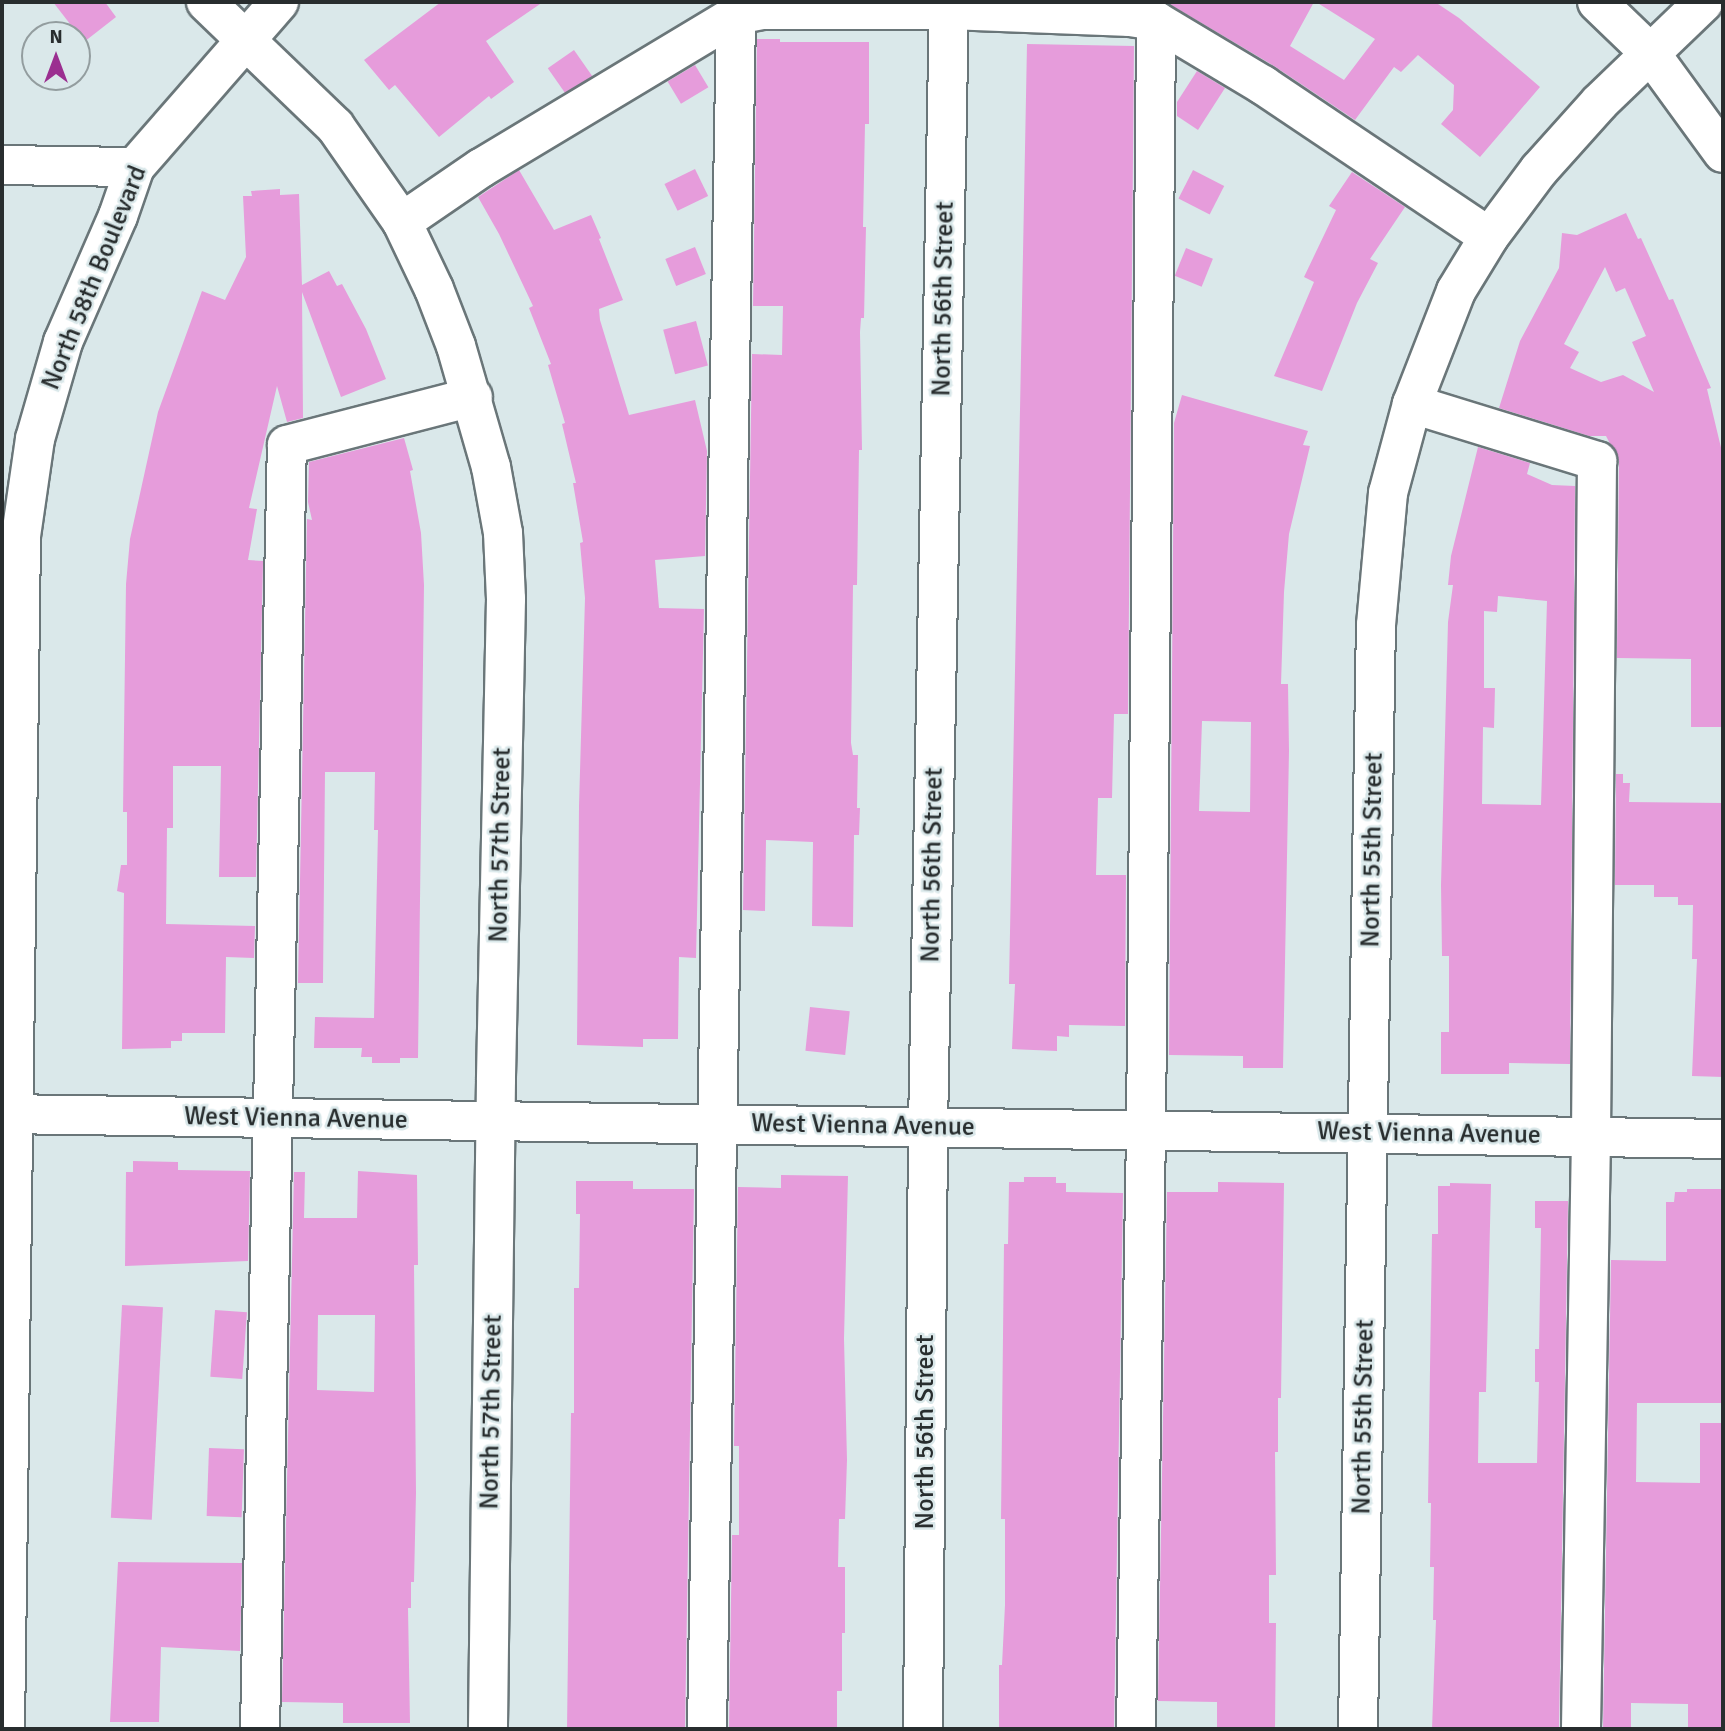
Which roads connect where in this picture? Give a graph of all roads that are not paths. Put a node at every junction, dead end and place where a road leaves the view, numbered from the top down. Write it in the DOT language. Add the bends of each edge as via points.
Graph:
graph roads {
  1 [pos="206,2"];
  2 [pos="279,2"];
  3 [pos="1597,2"];
  4 [pos="1704,2"];
  5 [pos="949,6"];
  6 [pos="736,15"];
  7 [pos="1156,21"];
  8 [pos="246,37"];
  9 [pos="1651,54"];
  10 [pos="1723,153"];
  11 [pos="2,165"];
  12 [pos="135,167"];
  13 [pos="402,222"];
  14 [pos="1489,237"];
  15 [pos="473,397"];
  16 [pos="1412,404"];
  17 [pos="8,1114"];
  18 [pos="272,1119"];
  19 [pos="496,1120"];
  20 [pos="719,1124"];
  21 [pos="928,1127"];
  22 [pos="1146,1130"];
  23 [pos="1369,1133"];
  24 [pos="1591,1137"];
  25 [pos="1723,1139"];
  26 [pos="5,1729"];
  27 [pos="260,1729"];
  28 [pos="488,1729"];
  29 [pos="707,1729"];
  30 [pos="923,1729"];
  31 [pos="1136,1729"];
  32 [pos="1358,1729"];
  33 [pos="1581,1729"];
  1 -- 8 [label="street, North 57th Street"];
  2 -- 8 [label="street, North 58th Boulevard"];
  3 -- 9 [label="street"];
  4 -- 9 [label="street, North 55th Street"];
  5 -- 6 [label="street" via="761,10"];
  5 -- 7 [label="street"];
  5 -- 21 [label="street, North 56th Street"];
  6 -- 13 [label="street" via="481,168"];
  6 -- 20 [label="street"];
  7 -- 14 [label="street" via="1263,85"];
  7 -- 22 [label="street"];
  8 -- 12 [label="street, North 58th Boulevard"];
  8 -- 13 [label="street, North 57th Street" via="335,126"];
  9 -- 10 [label="street"];
  9 -- 14 [label="street, North 55th Street" via="1539,170"];
  11 -- 12 [label="street"];
  12 -- 17 [label="street, North 58th Boulevard" via="63,342 34,439 21,536"];
  13 -- 15 [label="street, North 57th Street" via="434,289"];
  14 -- 16 [label="street, North 55th Street" via="1456,291"];
  15 -- 18 [label="street" via="287,445"];
  15 -- 19 [label="street, North 57th Street" via="503,533 506,599"];
  16 -- 23 [label="street, North 55th Street" via="1388,493 1376,625"];
  16 -- 24 [label="street" via="1597,461"];
  17 -- 18 [label="street, West Vienna Avenue"];
  17 -- 26 [label="street, North 58th Boulevard"];
  18 -- 19 [label="street, West Vienna Avenue"];
  18 -- 27 [label="street"];
  19 -- 20 [label="street, West Vienna Avenue"];
  19 -- 28 [label="street, North 57th Street"];
  20 -- 21 [label="street, West Vienna Avenue"];
  20 -- 29 [label="street"];
  21 -- 22 [label="street, West Vienna Avenue"];
  21 -- 30 [label="street, North 56th Street"];
  22 -- 23 [label="street, West Vienna Avenue"];
  22 -- 31 [label="street"];
  23 -- 24 [label="street, West Vienna Avenue"];
  23 -- 32 [label="street, North 55th Street"];
  24 -- 25 [label="street, West Vienna Avenue"];
  24 -- 33 [label="street"];
}
